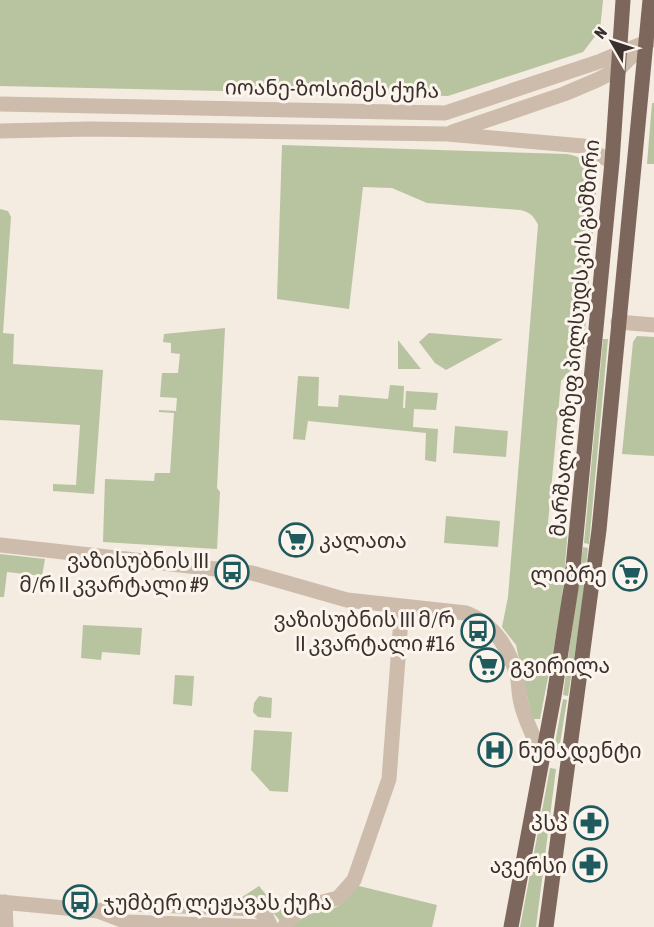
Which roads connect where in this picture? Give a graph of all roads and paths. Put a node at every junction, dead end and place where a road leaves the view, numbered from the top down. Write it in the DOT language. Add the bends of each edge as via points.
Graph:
graph roads {
  1 [pos="623,0"];
  2 [pos="650,0"];
  3 [pos="650,41"];
  4 [pos="620,52"];
  5 [pos="619,69"];
  6 [pos="0,104"];
  7 [pos="431,112"];
  8 [pos="0,131"];
  9 [pos="430,134"];
  10 [pos="447,134"];
  11 [pos="612,162"];
  12 [pos="597,319"];
  13 [pos="618,322"];
  14 [pos="654,325"];
  15 [pos="0,545"];
  16 [pos="402,606"];
  17 [pos="542,756"];
  18 [pos="569,760"];
  19 [pos="3,902"];
  20 [pos="98,911"];
  21 [pos="6,927"];
  22 [pos="260,927"];
  23 [pos="271,927"];
  24 [pos="284,927"];
  25 [pos="511,927"];
  26 [pos="546,927"];
  1 -- 4 [label="main road, მარშალ იოზეფ პილსუდსკის გამზირი"];
  2 -- 3 [label="main road, მარშალ იოზეფ პილსუდსკის გამზირი"];
  3 -- 4 [label="street, იოანე-ზოსიმეს ქუჩა"];
  3 -- 5 [label="street, იოანე-ზოსიმეს ქუჩა"];
  3 -- 13 [label="main road, მარშალ იოზეფ პილსუდსკის გამზირი"];
  4 -- 5 [label="main road, მარშალ იოზეფ პილსუდსკის გამზირი"];
  4 -- 7 [label="street, იოანე-ზოსიმეს ქუჩა" via="445,112"];
  5 -- 10 [label="street, იოანე-ზოსიმეს ქუჩა" via="564,94"];
  5 -- 11 [label="main road, მარშალ იოზეფ პილსუდსკის გამზირი"];
  6 -- 7 [label="street, იოანე-ზოსიმეს ქუჩა"];
  7 -- 9 [label="street" via="436,123"];
  8 -- 9 [label="street, იოანე-ზოსიმეს ქუჩა"];
  9 -- 10 [label="street, იოანე-ზოსიმეს ქუჩა"];
  10 -- 11 [label="street, იოანე-ზოსიმეს ქუჩა" via="583,146"];
  11 -- 12 [label="main road, მარშალ იოზეფ პილსუდსკის გამზირი"];
  12 -- 13 [label="main road"];
  12 -- 17 [label="main road, მარშალ იოზეფ პილსუდსკის გამზირი" via="571,588"];
  13 -- 14 [label="street"];
  13 -- 18 [label="main road, მარშალ იოზეფ პილსუდსკის გამზირი" via="599,530"];
  15 -- 16 [label="street" via="252,573 347,600"];
  16 -- 17 [label="street" via="459,611 488,626 512,659 521,705"];
  16 -- 24 [label="street" via="389,779 354,880 338,898 300,908"];
  17 -- 18 [label="main road"];
  17 -- 25 [label="main road, მარშალ იოზეფ პილსუდსკის გამზირი"];
  18 -- 26 [label="main road, მარშალ იოზეფ პილსუდსკის გამზირი"];
  19 -- 20 [label="street"];
  19 -- 21 [label="street"];
  20 -- 22 [label="street" via="127,922"];
  20 -- 23 [label="street" via="128,904 256,909 266,916"];
}
